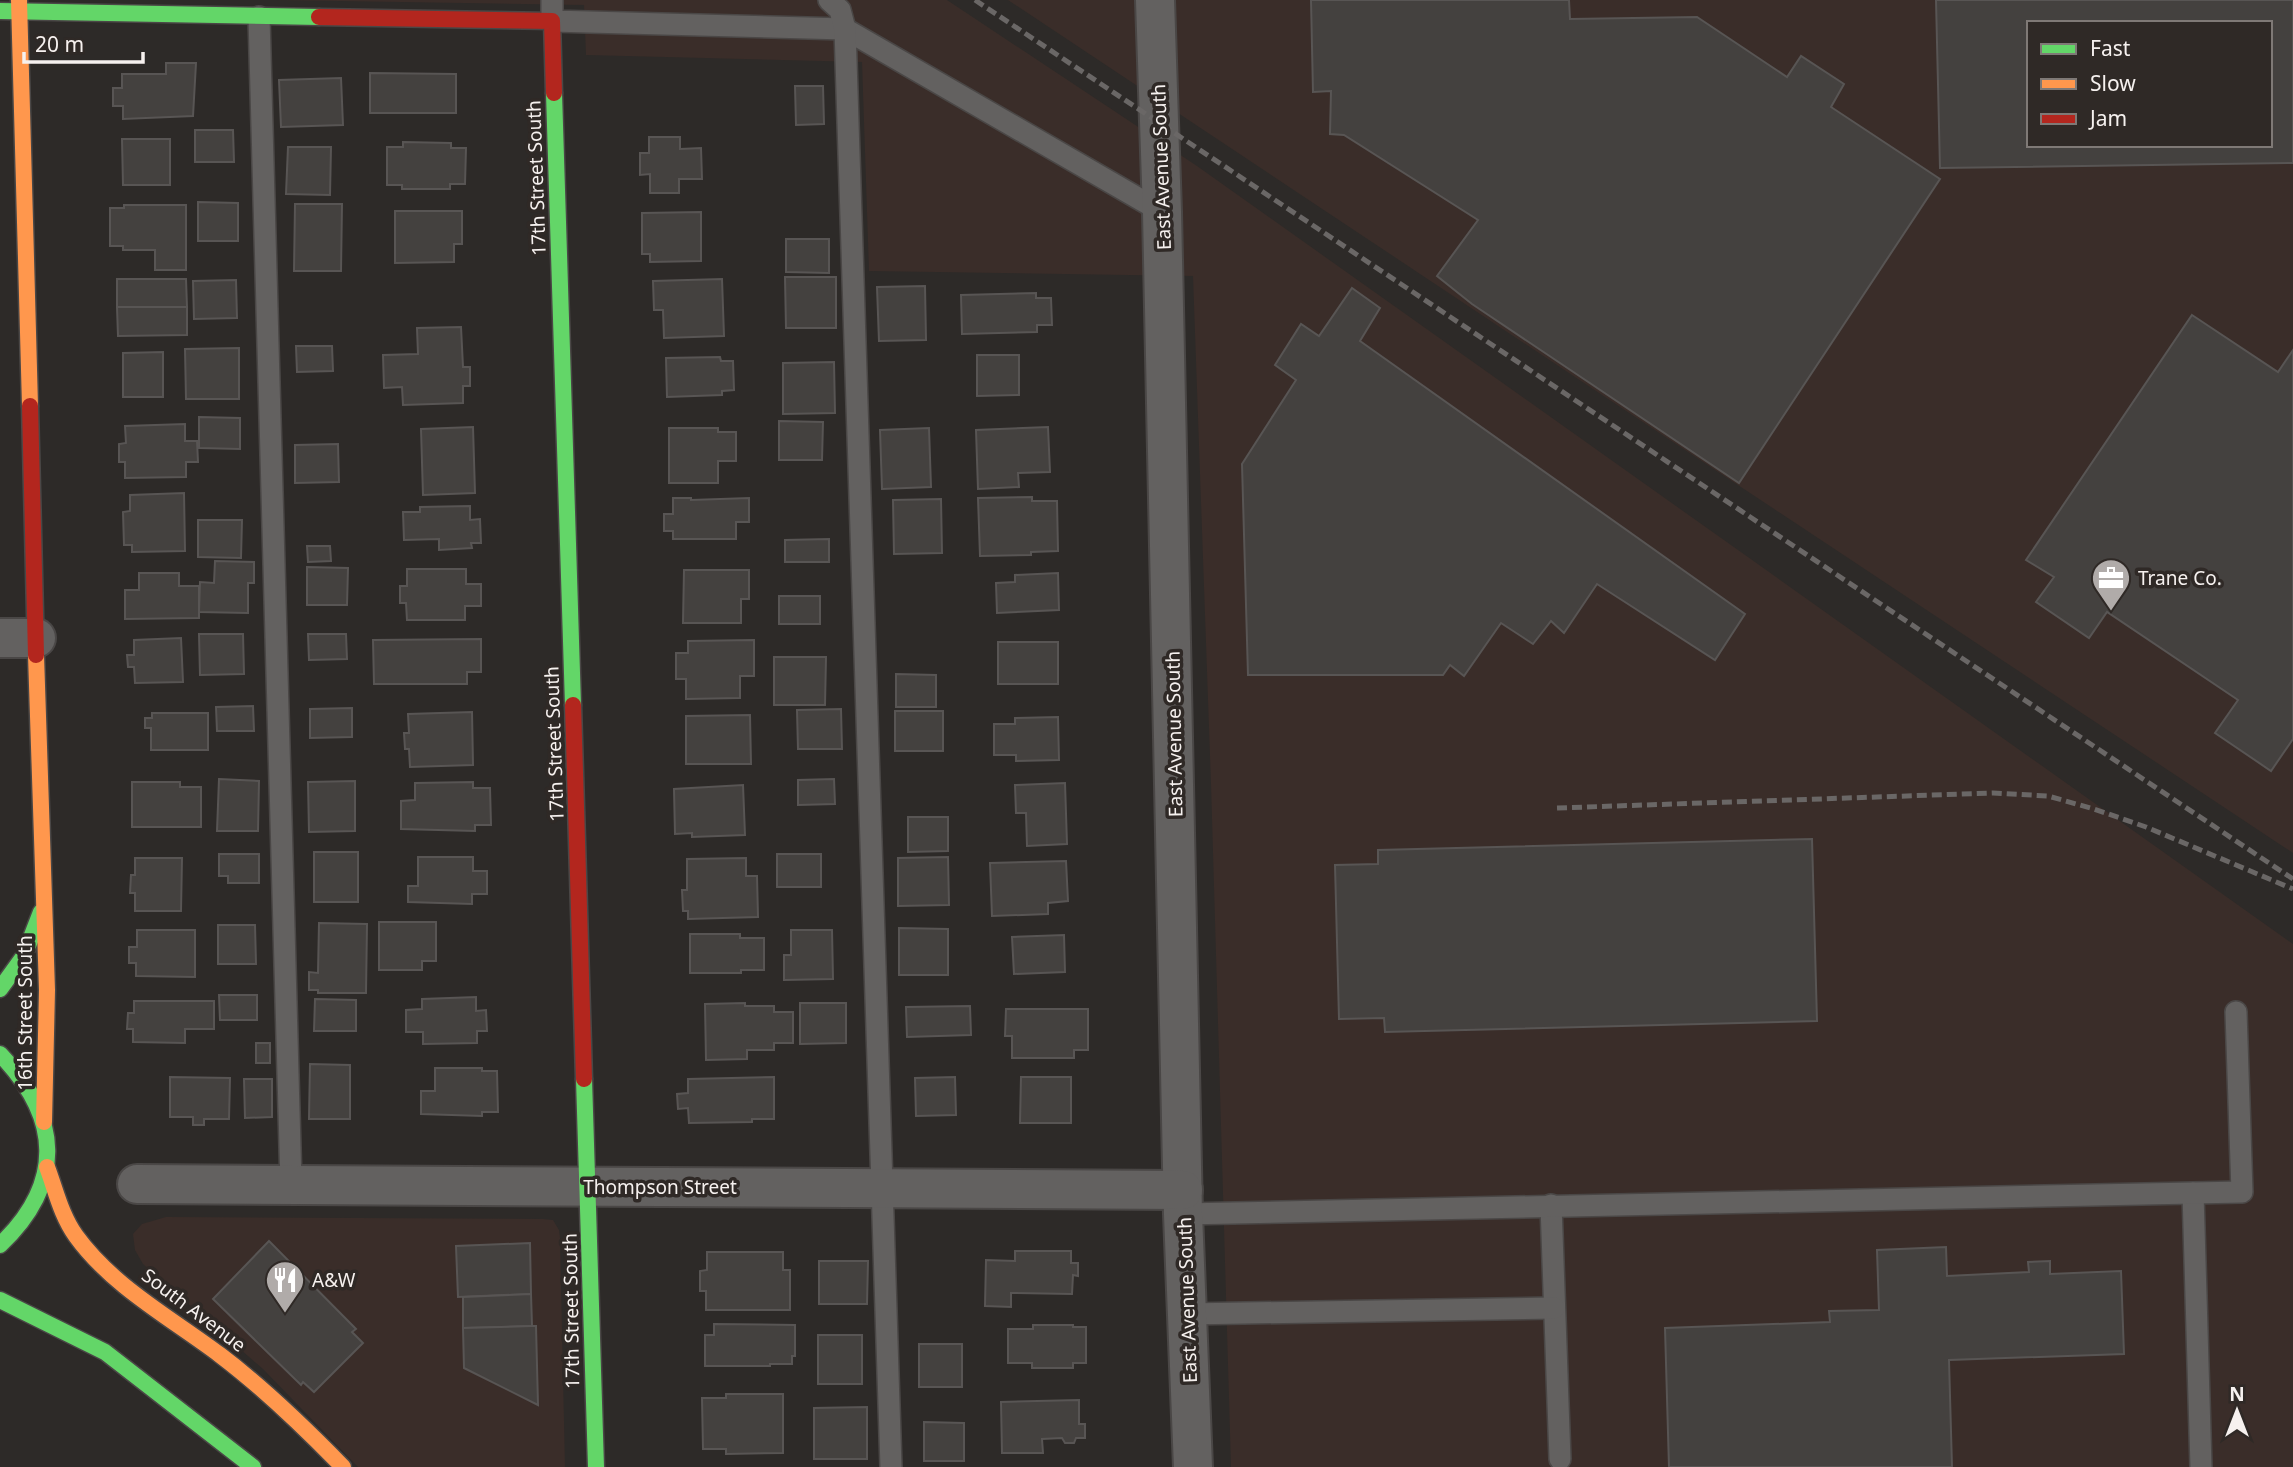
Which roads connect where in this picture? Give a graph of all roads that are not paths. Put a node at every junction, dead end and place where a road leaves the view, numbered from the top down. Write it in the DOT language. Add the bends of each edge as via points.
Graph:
graph roads {
  1 [pos="829,0"];
  2 [pos="1155,0"];
  3 [pos="20,6"];
  4 [pos="552,10"];
  5 [pos="0,11"];
  6 [pos="258,17"];
  7 [pos="845,29"];
  8 [pos="1163,212"];
  9 [pos="18,638"];
  10 [pos="44,904"];
  11 [pos="0,989"];
  12 [pos="2236,1012"];
  13 [pos="0,1054"];
  14 [pos="44,1122"];
  15 [pos="47,1167"];
  16 [pos="137,1184"];
  17 [pos="291,1184"];
  18 [pos="589,1186"];
  19 [pos="882,1188"];
  20 [pos="2193,1193"];
  21 [pos="1183,1202"];
  22 [pos="1551,1205"];
  23 [pos="0,1245"];
  24 [pos="0,1300"];
  25 [pos="1554,1308"];
  26 [pos="1188,1314"];
  27 [pos="1560,1459"];
  28 [pos="253,1467"];
  29 [pos="343,1467"];
  30 [pos="596,1467"];
  31 [pos="891,1467"];
  32 [pos="1193,1467"];
  33 [pos="2201,1467"];
  1 -- 7 [label="lane" via="840,10"];
  2 -- 8 [label="street, East Avenue South"];
  3 -- 5 [label="main road"];
  3 -- 6 [label="main road"];
  3 -- 9 [label="main road, 16th Street South"];
  4 -- 6 [label="main road"];
  4 -- 7 [label="lane"];
  4 -- 18 [label="main road, 17th Street South"];
  6 -- 17 [label="lane"];
  7 -- 8 [label="lane"];
  7 -- 19 [label="lane"];
  8 -- 21 [label="street, East Avenue South"];
  9 -- 10 [label="main road, 16th Street South"];
  10 -- 11 [label="main road, 16th Street South" via="24,956"];
  10 -- 14 [label="main road, 16th Street South" via="49,1060"];
  12 -- 20 [label="lane" via="2242,1192"];
  13 -- 14 [label="main road, South Avenue" via="33,1093"];
  14 -- 15 [label="main road, South Avenue"];
  15 -- 23 [label="main road, South Avenue" via="31,1213"];
  15 -- 29 [label="main road, South Avenue" via="64,1214 88,1251 152,1308 221,1356"];
  16 -- 17 [label="street, Thompson Street"];
  17 -- 18 [label="street, Thompson Street"];
  18 -- 19 [label="street, Thompson Street"];
  18 -- 30 [label="main road, 17th Street South"];
  19 -- 21 [label="street, Thompson Street"];
  19 -- 31 [label="lane"];
  20 -- 22 [label="lane"];
  20 -- 33 [label="lane"];
  21 -- 22 [label="lane"];
  21 -- 26 [label="street, East Avenue South"];
  22 -- 25 [label="lane"];
  24 -- 28 [label="main road" via="105,1352"];
  25 -- 26 [label="lane"];
  25 -- 27 [label="lane"];
  26 -- 32 [label="street, East Avenue South"];
}
